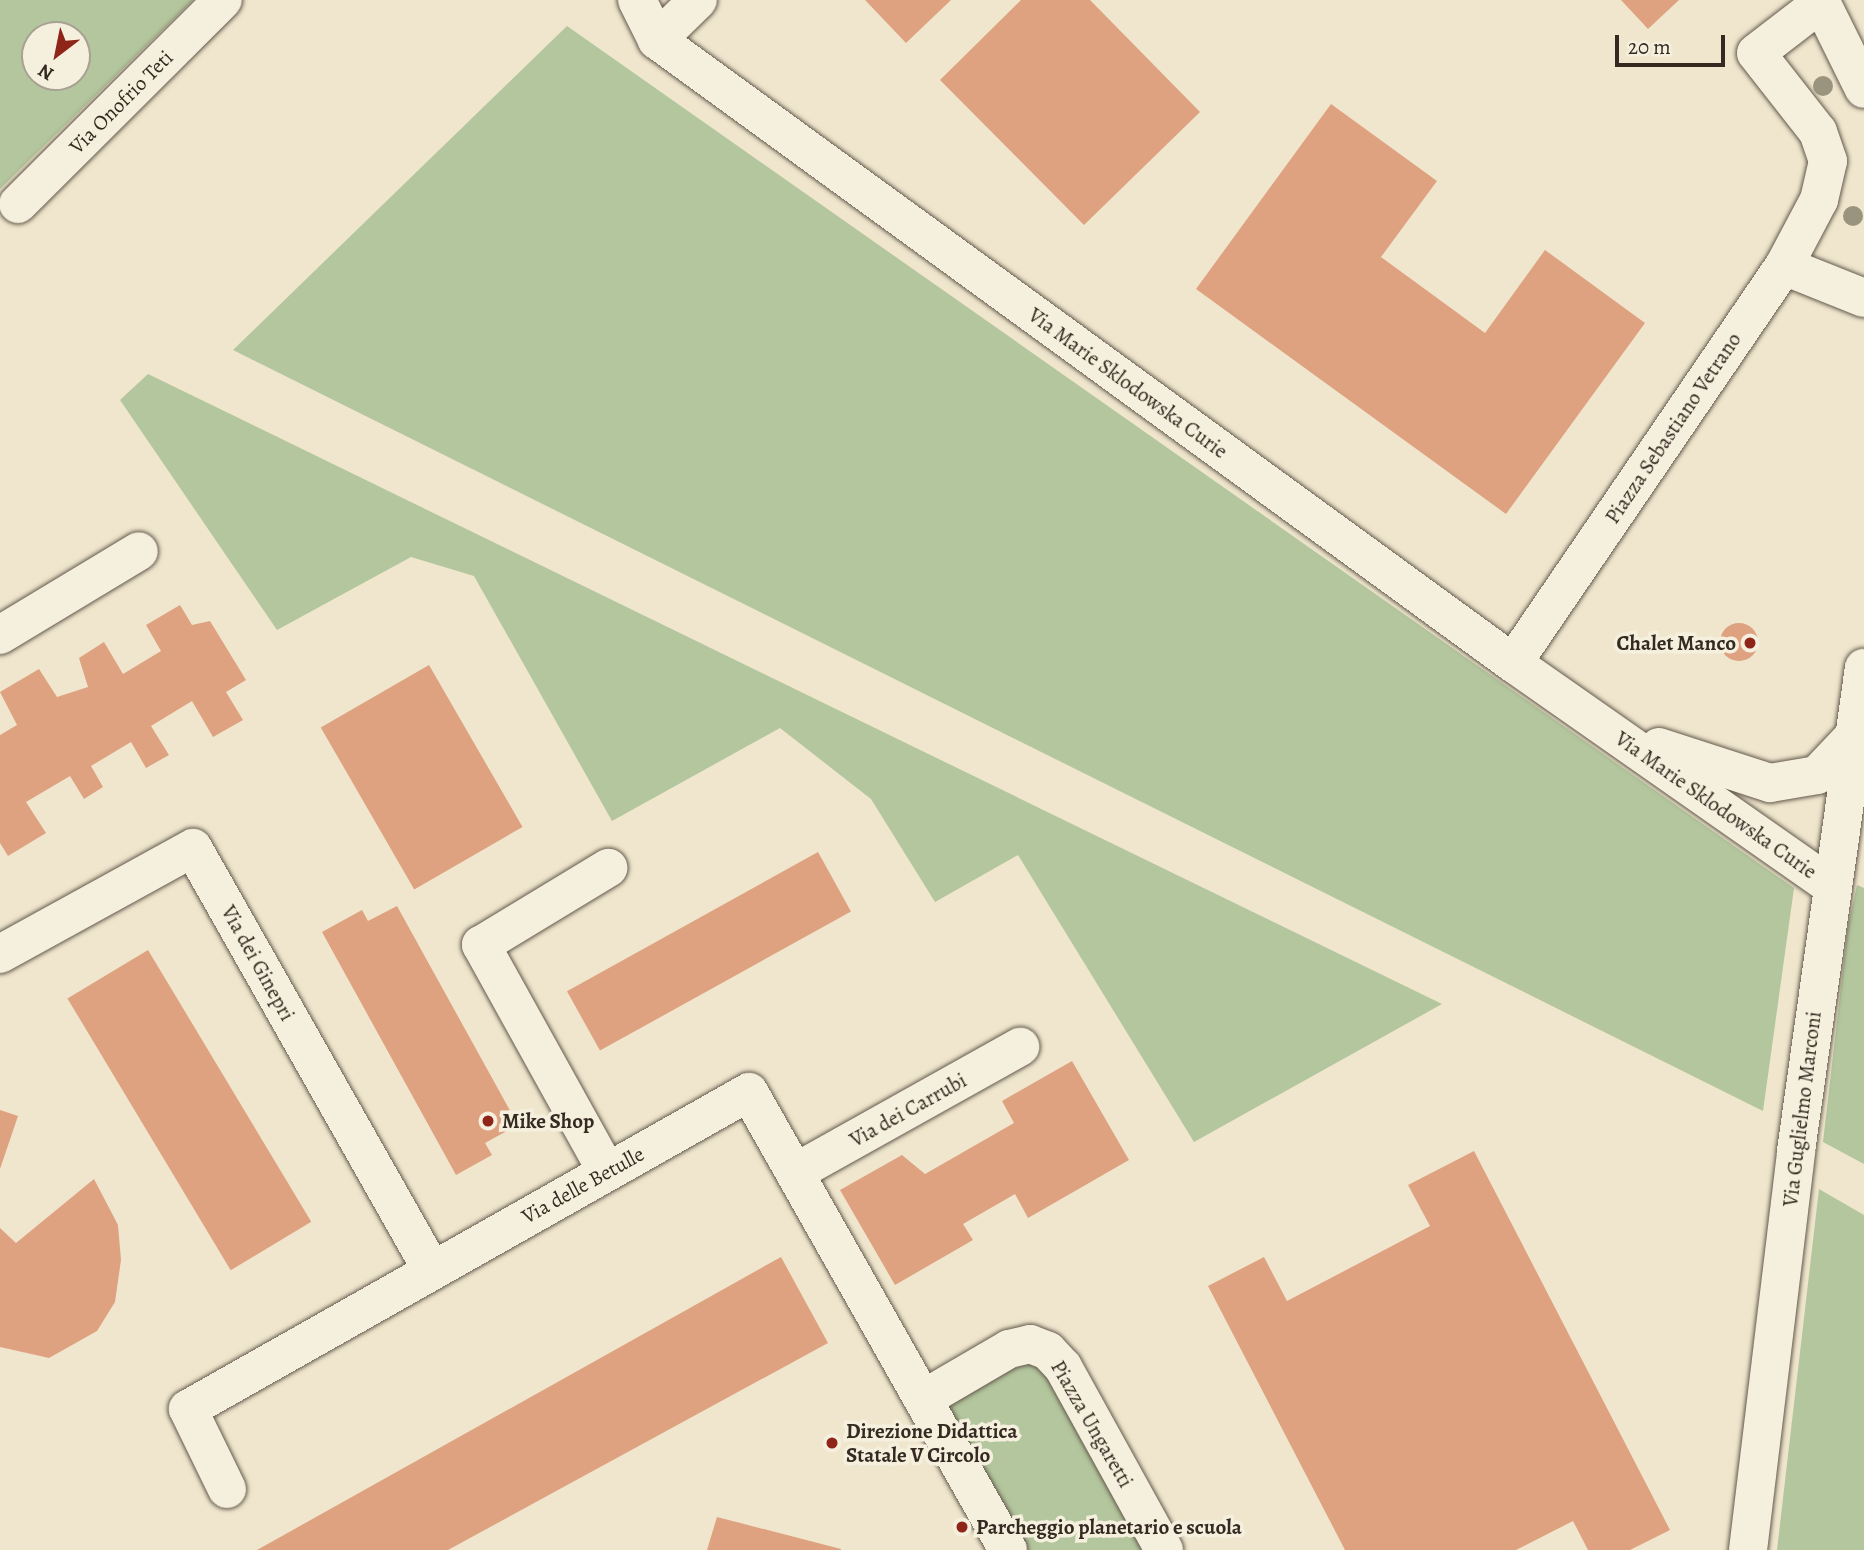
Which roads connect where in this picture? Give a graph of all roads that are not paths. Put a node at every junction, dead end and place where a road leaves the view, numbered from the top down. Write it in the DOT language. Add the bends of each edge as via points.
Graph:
graph roads {
  1 [pos="223,0"];
  2 [pos="637,0"];
  3 [pos="698,0"];
  4 [pos="1820,1"];
  5 [pos="657,40"];
  6 [pos="1864,89"];
  7 [pos="18,204"];
  8 [pos="1784,265"];
  9 [pos="1864,298"];
  10 [pos="139,551"];
  11 [pos="5,624"];
  12 [pos="1513,663"];
  13 [pos="1864,668"];
  14 [pos="1600,724"];
  15 [pos="1854,736"];
  16 [pos="608,868"];
  17 [pos="1831,886"];
  18 [pos="0,954"];
  19 [pos="1020,1047"];
  20 [pos="607,1172"];
  21 [pos="796,1172"];
  22 [pos="432,1270"];
  23 [pos="925,1398"];
  24 [pos="227,1489"];
  25 [pos="1008,1550"];
  26 [pos="1164,1550"];
  27 [pos="1748,1550"];
  1 -- 7 [label="street, Via Onofrio Teti"];
  2 -- 5 [label="street, Via Marie Sklodowska Curie"];
  3 -- 5 [label="street"];
  4 -- 6 [label="street"];
  4 -- 8 [label="street, Piazza Sebastiano Vetrano" via="1756,53 1818,132 1828,161 1819,200"];
  5 -- 12 [label="street, Via Marie Sklodowska Curie"];
  8 -- 9 [label="street"];
  8 -- 12 [label="street, Piazza Sebastiano Vetrano"];
  10 -- 11 [label="street"];
  12 -- 14 [label="street, Via Marie Sklodowska Curie"];
  13 -- 15 [label="street, Via Guglielmo Marconi"];
  14 -- 15 [label="street, Via Marie Sklodowska Curie" via="1711,768 1770,783 1817,775"];
  14 -- 17 [label="street, Via Marie Sklodowska Curie"];
  15 -- 17 [label="street, Via Guglielmo Marconi"];
  16 -- 20 [label="street" via="481,945"];
  17 -- 27 [label="street, Via Guglielmo Marconi"];
  18 -- 22 [label="street, Via dei Ginepri" via="193,848"];
  19 -- 21 [label="street, Via dei Carrubi"];
  20 -- 21 [label="street, Via delle Betulle" via="749,1092"];
  20 -- 22 [label="street, Via delle Betulle"];
  21 -- 23 [label="street, Via delle Betulle"];
  22 -- 24 [label="street, Via delle Betulle" via="188,1409"];
  23 -- 25 [label="street"];
  23 -- 26 [label="street, Piazza Ungaretti" via="1009,1349 1030,1344 1048,1351 1063,1367"];
}
